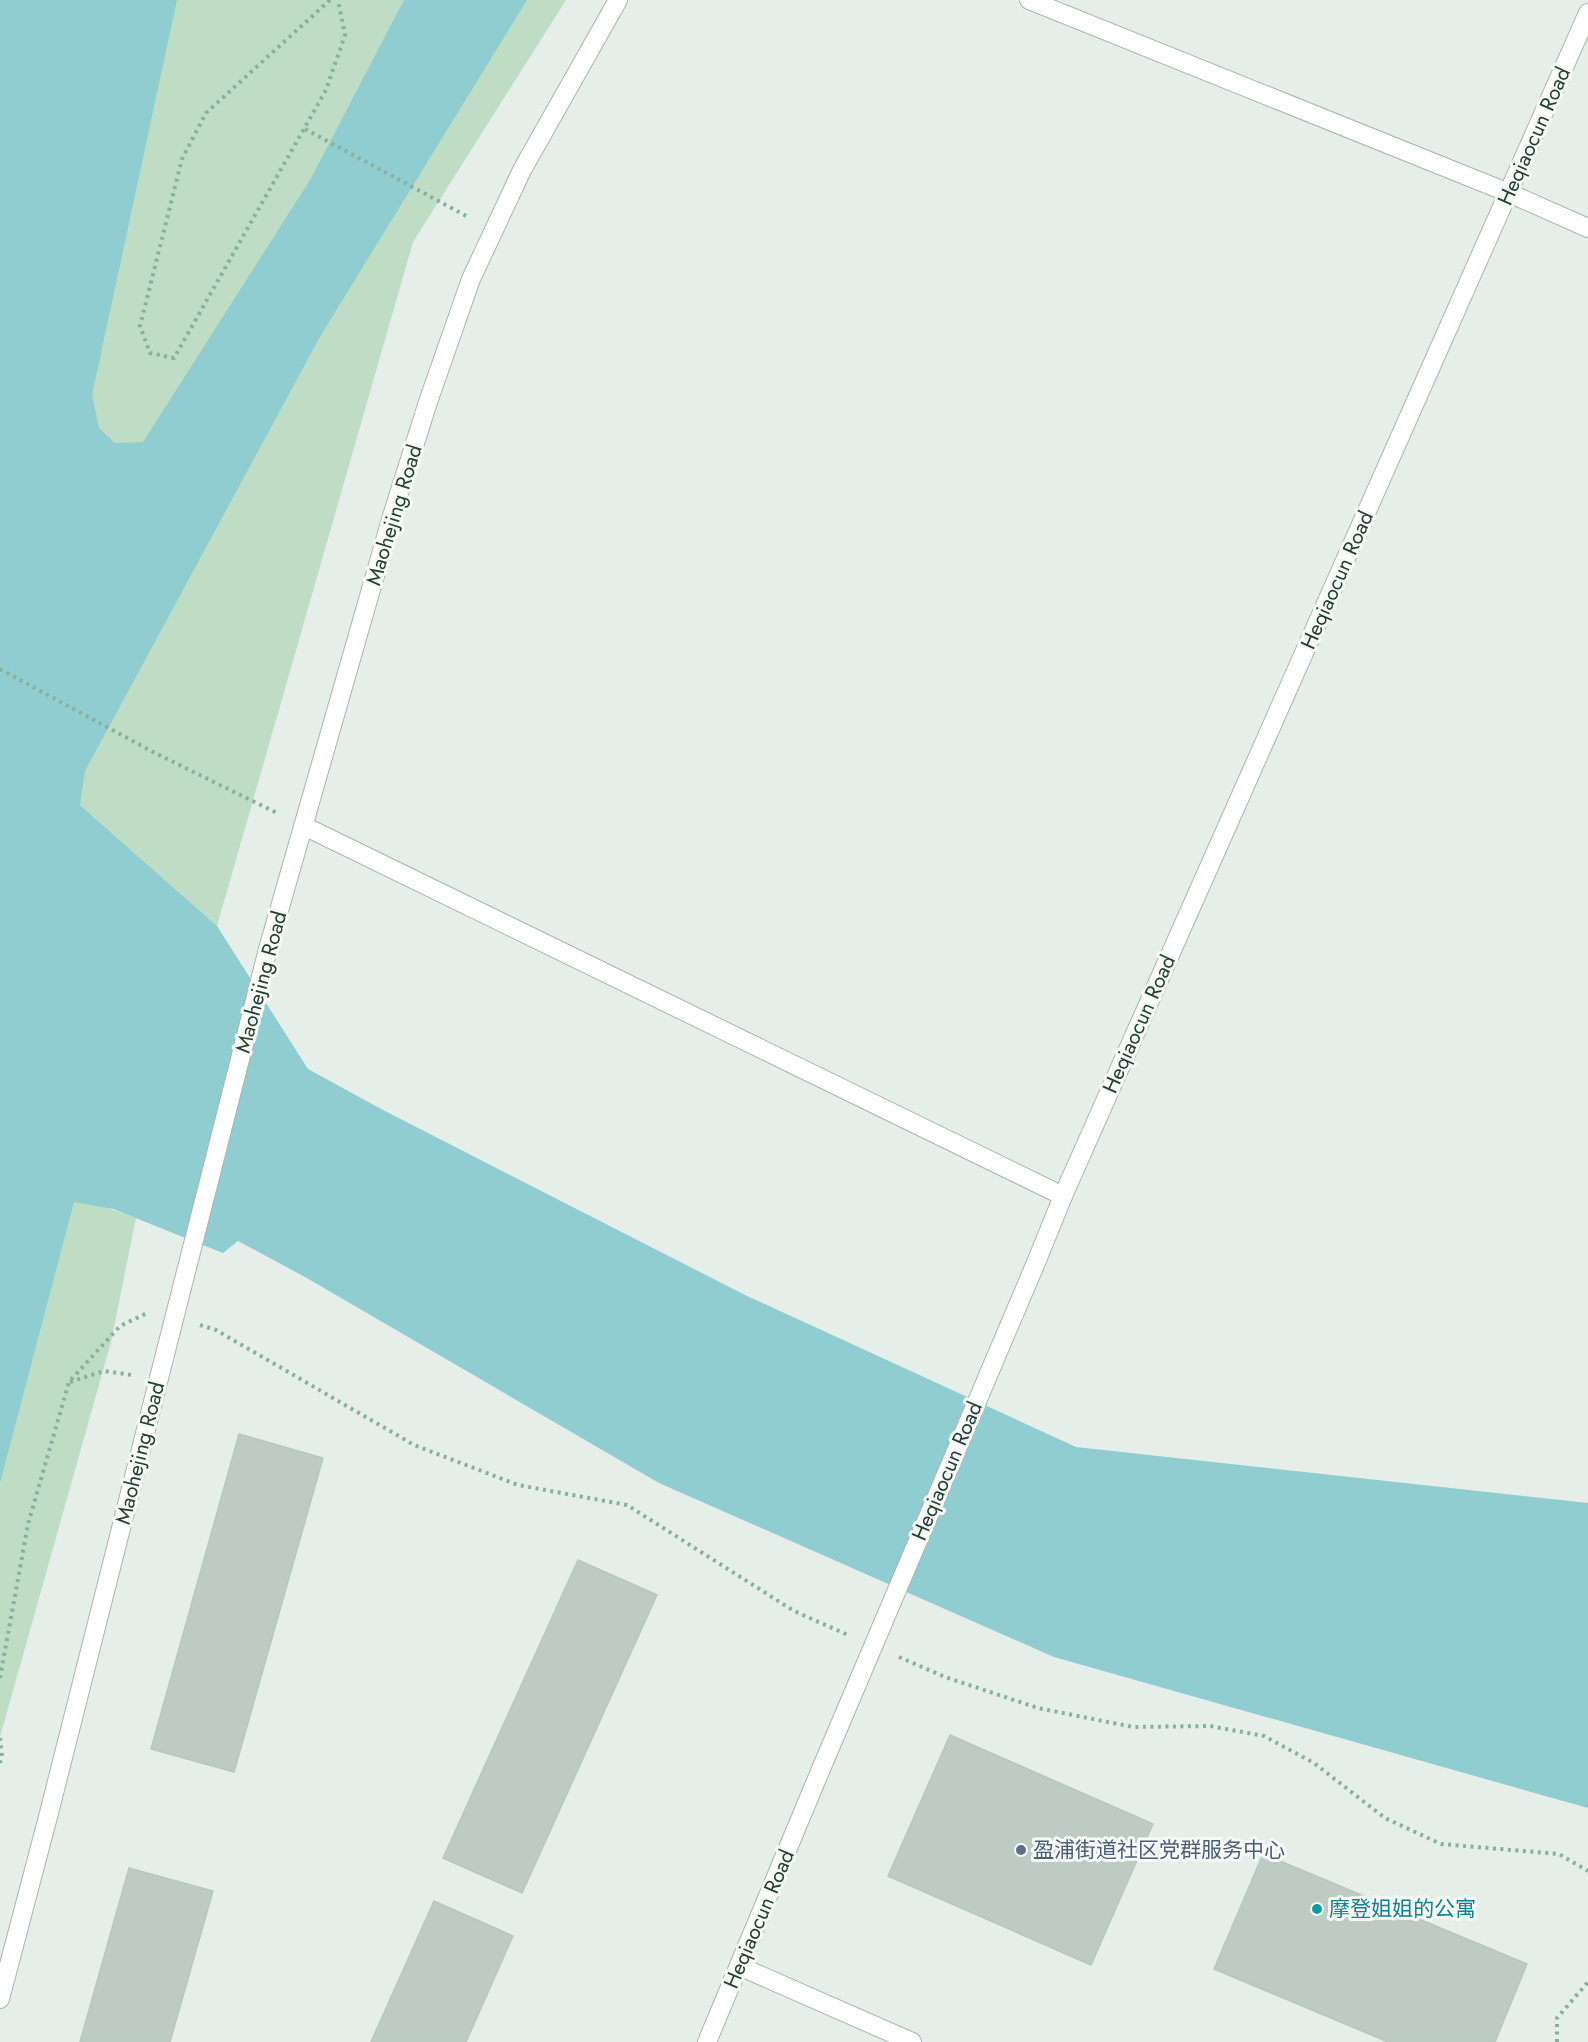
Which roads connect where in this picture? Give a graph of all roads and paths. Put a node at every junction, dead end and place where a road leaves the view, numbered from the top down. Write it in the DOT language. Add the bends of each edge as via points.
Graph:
graph roads {
  1 [pos="330,0"];
  2 [pos="338,0"];
  3 [pos="618,0"];
  4 [pos="1029,0"];
  5 [pos="1588,13"];
  6 [pos="305,129"];
  7 [pos="1509,193"];
  8 [pos="1588,228"];
  9 [pos="494,231"];
  10 [pos="0,669"];
  11 [pos="304,826"];
  12 [pos="1063,1196"];
  13 [pos="151,1311"];
  14 [pos="195,1323"];
  15 [pos="159,1378"];
  16 [pos="69,1382"];
  17 [pos="859,1639"];
  18 [pos="891,1653"];
  19 [pos="0,1678"];
  20 [pos="0,1738"];
  21 [pos="0,1763"];
  22 [pos="1588,1871"];
  23 [pos="739,1966"];
  24 [pos="1588,1982"];
  25 [pos="0,1999"];
  26 [pos="707,2042"];
  27 [pos="912,2042"];
  28 [pos="1557,2042"];
  1 -- 6 [label="path" via="206,113 182,159 140,326 150,353 174,358"];
  2 -- 6 [label="path" via="345,35 326,90"];
  3 -- 9 [label="street, Maohejing Road" via="522,170"];
  4 -- 7 [label="street"];
  5 -- 7 [label="street, Heqiaocun Road"];
  6 -- 9 [label="path"];
  7 -- 8 [label="street"];
  7 -- 12 [label="street, Heqiaocun Road"];
  9 -- 11 [label="street, Maohejing Road" via="471,279 424,412"];
  10 -- 11 [label="path" via="153,753"];
  11 -- 12 [label="street"];
  11 -- 15 [label="street, Maohejing Road, bridge" via="268,949"];
  12 -- 23 [label="street, Heqiaocun Road, bridge"];
  13 -- 16 [label="path" via="120,1326"];
  14 -- 17 [label="path" via="216,1330 414,1445 518,1485 627,1505 794,1611"];
  15 -- 16 [label="path" via="104,1371"];
  15 -- 25 [label="street, Maohejing Road"];
  16 -- 19 [label="path" via="28,1524"];
  18 -- 22 [label="path" via="945,1677 1038,1708 1133,1727 1210,1726 1264,1736 1314,1762 1385,1818 1441,1845 1559,1854"];
  20 -- 21 [label="path"];
  23 -- 26 [label="street, Heqiaocun Road"];
  23 -- 27 [label="street"];
  24 -- 28 [label="path" via="1557,2018"];
}
